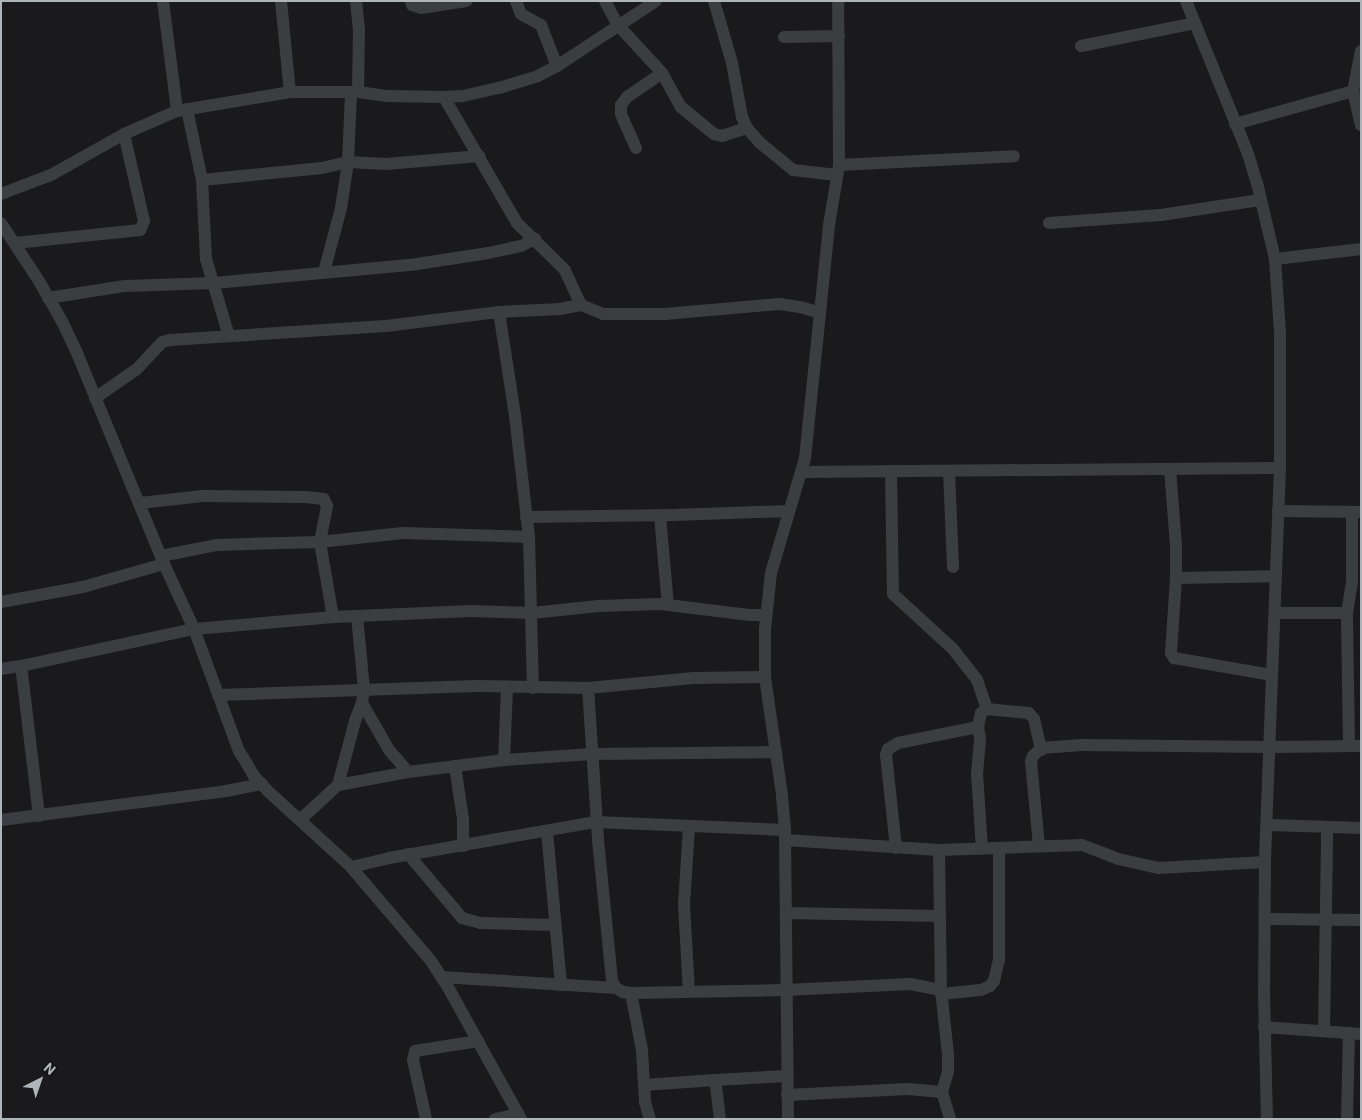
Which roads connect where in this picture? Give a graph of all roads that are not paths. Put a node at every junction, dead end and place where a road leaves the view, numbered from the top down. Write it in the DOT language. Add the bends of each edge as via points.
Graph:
graph roads {
  1 [pos="163,1"];
  2 [pos="281,1"];
  3 [pos="356,1"];
  4 [pos="412,1"];
  5 [pos="466,1"];
  6 [pos="516,1"];
  7 [pos="604,1"];
  8 [pos="656,1"];
  9 [pos="714,1"];
  10 [pos="838,1"];
  11 [pos="1186,1"];
  12 [pos="1195,23"];
  13 [pos="618,25"];
  14 [pos="839,36"];
  15 [pos="784,37"];
  16 [pos="1081,46"];
  17 [pos="1361,51"];
  18 [pos="557,66"];
  19 [pos="662,73"];
  20 [pos="1353,91"];
  21 [pos="290,92"];
  22 [pos="354,92"];
  23 [pos="444,97"];
  24 [pos="182,110"];
  25 [pos="1235,124"];
  26 [pos="1361,125"];
  27 [pos="747,128"];
  28 [pos="124,134"];
  29 [pos="636,148"];
  30 [pos="480,156"];
  31 [pos="1014,156"];
  32 [pos="348,162"];
  33 [pos="838,170"];
  34 [pos="202,180"];
  35 [pos="1,194"];
  36 [pos="1260,200"];
  37 [pos="1,223"];
  38 [pos="1049,223"];
  39 [pos="535,239"];
  40 [pos="16,243"];
  41 [pos="1361,248"];
  42 [pos="1275,259"];
  43 [pos="324,272"];
  44 [pos="214,283"];
  45 [pos="48,298"];
  46 [pos="581,305"];
  47 [pos="499,312"];
  48 [pos="820,313"];
  49 [pos="229,336"];
  50 [pos="95,398"];
  51 [pos="1280,468"];
  52 [pos="1170,469"];
  53 [pos="890,471"];
  54 [pos="950,471"];
  55 [pos="803,472"];
  56 [pos="140,503"];
  57 [pos="789,511"];
  58 [pos="1278,511"];
  59 [pos="1356,512"];
  60 [pos="660,516"];
  61 [pos="526,517"];
  62 [pos="529,537"];
  63 [pos="320,542"];
  64 [pos="162,560"];
  65 [pos="953,567"];
  66 [pos="1276,576"];
  67 [pos="1176,578"];
  68 [pos="1,602"];
  69 [pos="668,605"];
  70 [pos="532,613"];
  71 [pos="1276,613"];
  72 [pos="1348,613"];
  73 [pos="766,615"];
  74 [pos="357,616"];
  75 [pos="333,617"];
  76 [pos="194,629"];
  77 [pos="21,666"];
  78 [pos="1,669"];
  79 [pos="1271,675"];
  80 [pos="765,677"];
  81 [pos="507,687"];
  82 [pos="534,688"];
  83 [pos="588,688"];
  84 [pos="364,689"];
  85 [pos="218,695"];
  86 [pos="362,703"];
  87 [pos="987,709"];
  88 [pos="978,727"];
  89 [pos="1355,746"];
  90 [pos="1270,747"];
  91 [pos="1041,750"];
  92 [pos="776,752"];
  93 [pos="592,754"];
  94 [pos="504,760"];
  95 [pos="455,766"];
  96 [pos="408,772"];
  97 [pos="262,784"];
  98 [pos="338,785"];
  99 [pos="39,816"];
  100 [pos="301,819"];
  101 [pos="1,820"];
  102 [pos="596,822"];
  103 [pos="1268,825"];
  104 [pos="689,827"];
  105 [pos="1361,828"];
  106 [pos="1327,829"];
  107 [pos="547,831"];
  108 [pos="785,835"];
  109 [pos="463,846"];
  110 [pos="1038,846"];
  111 [pos="896,848"];
  112 [pos="999,848"];
  113 [pos="982,849"];
  114 [pos="938,850"];
  115 [pos="408,854"];
  116 [pos="1265,862"];
  117 [pos="352,867"];
  118 [pos="786,913"];
  119 [pos="940,916"];
  120 [pos="1265,919"];
  121 [pos="1324,919"];
  122 [pos="1361,920"];
  123 [pos="555,925"];
  124 [pos="441,977"];
  125 [pos="560,984"];
  126 [pos="616,988"];
  127 [pos="785,990"];
  128 [pos="689,991"];
  129 [pos="941,992"];
  130 [pos="630,993"];
  131 [pos="1264,1027"];
  132 [pos="1324,1031"];
  133 [pos="1355,1034"];
  134 [pos="478,1040"];
  135 [pos="786,1076"];
  136 [pos="714,1080"];
  137 [pos="644,1085"];
  138 [pos="942,1092"];
  139 [pos="787,1096"];
  140 [pos="520,1116"];
  141 [pos="426,1119"];
  142 [pos="495,1119"];
  143 [pos="650,1119"];
  144 [pos="720,1119"];
  145 [pos="788,1119"];
  146 [pos="950,1119"];
  147 [pos="1267,1119"];
  148 [pos="1347,1119"];
  1 -- 24 [label="street"];
  2 -- 21 [label="street"];
  3 -- 22 [label="street" via="360,29"];
  4 -- 5 [label="street" via="412,5 421,8"];
  6 -- 18 [label="street" via="522,14 541,25"];
  7 -- 13 [label="street"];
  8 -- 13 [label="street"];
  9 -- 27 [label="street"];
  10 -- 14 [label="street"];
  11 -- 12 [label="street"];
  12 -- 16 [label="street"];
  12 -- 25 [label="street"];
  13 -- 18 [label="street"];
  13 -- 19 [label="street"];
  14 -- 15 [label="street"];
  14 -- 33 [label="street"];
  17 -- 20 [label="street"];
  18 -- 23 [label="street" via="538,76 480,93"];
  19 -- 27 [label="street" via="681,107 714,134 722,136"];
  19 -- 29 [label="street" via="627,97 621,105 621,114"];
  20 -- 25 [label="street"];
  20 -- 26 [label="street"];
  21 -- 22 [label="street"];
  21 -- 24 [label="street"];
  22 -- 23 [label="street"];
  22 -- 32 [label="street"];
  23 -- 30 [label="street"];
  24 -- 28 [label="street"];
  24 -- 34 [label="street"];
  25 -- 36 [label="street" via="1258,183"];
  27 -- 33 [label="street" via="793,170"];
  28 -- 35 [label="street" via="51,175"];
  28 -- 40 [label="street" via="142,206 144,220 140,230"];
  30 -- 32 [label="street" via="386,164"];
  30 -- 39 [label="street" via="517,223"];
  31 -- 33 [label="street"];
  32 -- 34 [label="street" via="322,168"];
  32 -- 43 [label="street" via="341,208"];
  33 -- 48 [label="street"];
  34 -- 44 [label="street" via="206,259"];
  36 -- 38 [label="street" via="1161,215"];
  36 -- 42 [label="street"];
  37 -- 40 [label="street"];
  39 -- 43 [label="street" via="521,246 452,259"];
  39 -- 46 [label="street" via="565,270"];
  40 -- 45 [label="street"];
  41 -- 42 [label="street"];
  42 -- 51 [label="street" via="1280,333"];
  43 -- 44 [label="street"];
  44 -- 45 [label="street" via="125,286"];
  44 -- 49 [label="street"];
  45 -- 50 [label="street" via="64,323"];
  46 -- 47 [label="street"];
  46 -- 48 [label="street" via="604,314 665,314 780,304"];
  47 -- 49 [label="street" via="386,326"];
  47 -- 61 [label="street"];
  48 -- 55 [label="street"];
  49 -- 50 [label="street" via="162,342 137,369"];
  50 -- 56 [label="street"];
  51 -- 52 [label="street"];
  51 -- 58 [label="street"];
  52 -- 54 [label="street"];
  52 -- 67 [label="street"];
  53 -- 54 [label="street"];
  53 -- 55 [label="street"];
  53 -- 87 [label="street" via="893,594 953,649 977,680"];
  54 -- 65 [label="street"];
  55 -- 57 [label="street"];
  56 -- 63 [label="street" via="203,496 321,498 327,506"];
  56 -- 64 [label="street"];
  57 -- 60 [label="street"];
  57 -- 73 [label="street" via="771,573"];
  58 -- 59 [label="street"];
  58 -- 66 [label="street"];
  59 -- 72 [label="street"];
  60 -- 61 [label="street"];
  60 -- 69 [label="street"];
  61 -- 62 [label="street"];
  62 -- 63 [label="street" via="422,532"];
  62 -- 70 [label="street"];
  63 -- 64 [label="street" via="216,545"];
  63 -- 75 [label="street"];
  64 -- 68 [label="street" via="84,587"];
  64 -- 76 [label="street"];
  66 -- 67 [label="street"];
  66 -- 71 [label="street"];
  67 -- 79 [label="street" via="1171,653 1174,658"];
  69 -- 70 [label="street" via="599,606"];
  69 -- 73 [label="street"];
  70 -- 74 [label="street" via="433,612"];
  70 -- 82 [label="street"];
  71 -- 72 [label="street"];
  71 -- 79 [label="street"];
  72 -- 89 [label="street"];
  73 -- 80 [label="street"];
  74 -- 75 [label="street"];
  74 -- 84 [label="street"];
  75 -- 76 [label="street"];
  76 -- 77 [label="street"];
  76 -- 85 [label="street"];
  77 -- 78 [label="street"];
  77 -- 99 [label="street"];
  79 -- 90 [label="street"];
  80 -- 83 [label="street" via="694,678"];
  80 -- 92 [label="street"];
  81 -- 82 [label="street"];
  81 -- 84 [label="street"];
  81 -- 94 [label="street"];
  82 -- 83 [label="street"];
  83 -- 93 [label="street"];
  84 -- 85 [label="street"];
  84 -- 86 [label="street"];
  85 -- 97 [label="street" via="239,751"];
  86 -- 96 [label="street" via="389,750"];
  86 -- 98 [label="street"];
  87 -- 88 [label="street" via="980,714"];
  87 -- 91 [label="street" via="1029,713 1034,719"];
  88 -- 111 [label="street" via="898,743 888,749"];
  88 -- 113 [label="street" via="977,774"];
  89 -- 90 [label="street"];
  90 -- 91 [label="street" via="1082,745"];
  90 -- 103 [label="street"];
  91 -- 110 [label="street" via="1031,762"];
  92 -- 93 [label="street"];
  92 -- 108 [label="street"];
  93 -- 94 [label="street"];
  93 -- 102 [label="street"];
  94 -- 95 [label="street"];
  95 -- 96 [label="street"];
  95 -- 109 [label="street"];
  96 -- 98 [label="street"];
  97 -- 99 [label="street"];
  97 -- 100 [label="street"];
  98 -- 100 [label="street"];
  99 -- 101 [label="street"];
  100 -- 117 [label="street"];
  102 -- 104 [label="street"];
  102 -- 107 [label="street"];
  102 -- 126 [label="street" via="612,981"];
  103 -- 106 [label="street"];
  103 -- 116 [label="street"];
  104 -- 108 [label="street"];
  104 -- 128 [label="street" via="684,905"];
  105 -- 106 [label="street"];
  106 -- 121 [label="street"];
  107 -- 109 [label="street"];
  107 -- 123 [label="street"];
  108 -- 111 [label="street"];
  108 -- 118 [label="street"];
  109 -- 115 [label="street"];
  110 -- 112 [label="street"];
  110 -- 116 [label="street" via="1082,845 1159,868"];
  111 -- 114 [label="street"];
  112 -- 113 [label="street"];
  112 -- 129 [label="street" via="1000,960 994,981 981,990"];
  113 -- 114 [label="street"];
  114 -- 119 [label="street"];
  115 -- 117 [label="street"];
  115 -- 123 [label="street" via="462,918 481,924"];
  116 -- 120 [label="street"];
  117 -- 124 [label="street" via="388,907"];
  118 -- 119 [label="street"];
  118 -- 127 [label="street"];
  119 -- 129 [label="street"];
  120 -- 121 [label="street"];
  120 -- 131 [label="street"];
  121 -- 122 [label="street"];
  121 -- 132 [label="street"];
  123 -- 125 [label="street"];
  124 -- 125 [label="street"];
  124 -- 134 [label="street"];
  125 -- 126 [label="street"];
  126 -- 130 [label="street"];
  127 -- 128 [label="street"];
  127 -- 129 [label="street" via="910,984"];
  127 -- 135 [label="street"];
  128 -- 130 [label="street"];
  129 -- 138 [label="street" via="948,1054 948,1072"];
  130 -- 137 [label="street" via="642,1050"];
  131 -- 132 [label="street"];
  131 -- 147 [label="street"];
  132 -- 133 [label="street"];
  133 -- 148 [label="street"];
  134 -- 140 [label="street"];
  134 -- 141 [label="street" via="415,1051 413,1060"];
  135 -- 136 [label="street"];
  135 -- 139 [label="street"];
  136 -- 137 [label="street"];
  136 -- 144 [label="street"];
  137 -- 143 [label="street"];
  138 -- 139 [label="street" via="908,1089"];
  138 -- 146 [label="street"];
  139 -- 145 [label="street"];
  140 -- 142 [label="street"];
}
